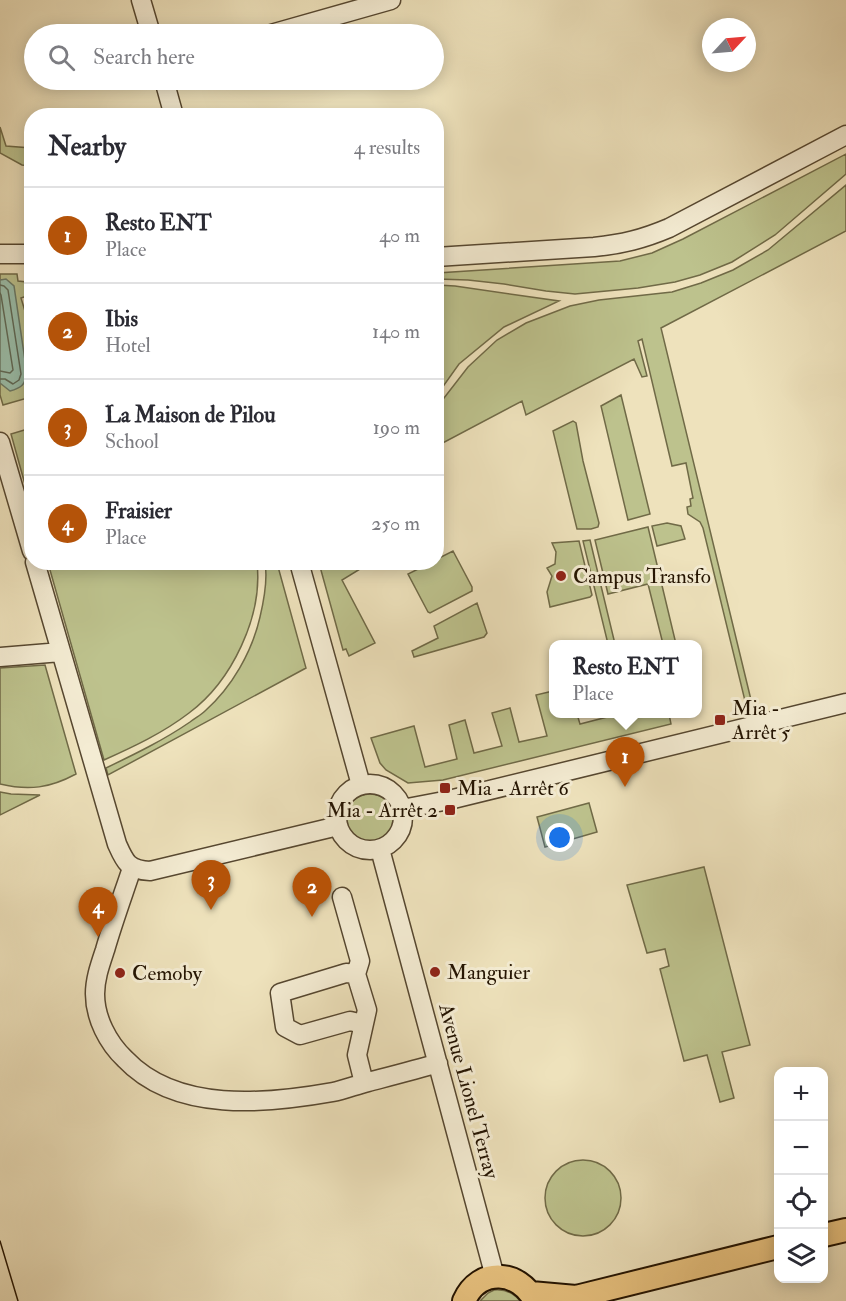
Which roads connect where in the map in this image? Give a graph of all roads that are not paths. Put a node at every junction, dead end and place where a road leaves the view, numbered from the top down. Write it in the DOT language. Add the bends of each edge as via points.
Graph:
graph roads {
  1 [pos="141,0"];
  2 [pos="391,0"];
  3 [pos="148,24"];
  4 [pos="306,24"];
  5 [pos="167,90"];
  6 [pos="172,108"];
  7 [pos="846,135"];
  8 [pos="24,254"];
  9 [pos="0,255"];
  10 [pos="444,256"];
  11 [pos="0,442"];
  12 [pos="24,524"];
  13 [pos="37,570"];
  14 [pos="301,570"];
  15 [pos="61,652"];
  16 [pos="0,657"];
  17 [pos="846,703"];
  18 [pos="361,786"];
  19 [pos="402,809"];
  20 [pos="338,826"];
  21 [pos="380,849"];
  22 [pos="132,868"];
  23 [pos="342,897"];
  24 [pos="356,974"];
  25 [pos="363,1024"];
  26 [pos="438,1063"];
  27 [pos="364,1083"];
  28 [pos="846,1230"];
  29 [pos="828,1234"];
  30 [pos="774,1248"];
  31 [pos="495,1277"];
  32 [pos="533,1297"];
  33 [pos="461,1299"];
  34 [pos="573,1299"];
  1 -- 3 [label="street"];
  2 -- 4 [label="street"];
  5 -- 6 [label="street"];
  7 -- 10 [label="street" via="644,238 594,247"];
  8 -- 9 [label="street"];
  11 -- 12 [label="street"];
  13 -- 15 [label="street"];
  14 -- 18 [label="street"];
  15 -- 16 [label="street"];
  15 -- 22 [label="street" via="117,844 124,861"];
  17 -- 19 [label="street"];
  18 -- 19 [label="street" via="382,786"];
  18 -- 20 [label="street" via="344,796 339,805"];
  19 -- 21 [label="street" via="401,829 396,838"];
  20 -- 21 [label="street" via="358,849"];
  20 -- 22 [label="street" via="150,871"];
  21 -- 26 [label="street, Avenue Lionel Terray"];
  22 -- 27 [label="street" via="115,915 95,994 100,1021 118,1053 131,1066 165,1087 227,1100 282,1099"];
  23 -- 24 [label="street" via="360,961"];
  24 -- 25 [label="street" via="367,1010"];
  24 -- 25 [label="street" via="346,973 280,993 285,1027 300,1035 350,1022"];
  25 -- 27 [label="street" via="357,1055"];
  26 -- 27 [label="street"];
  26 -- 31 [label="street, Avenue Lionel Terray"];
  28 -- 29 [label="main road"];
  30 -- 34 [label="main road"];
  31 -- 32 [label="main road" via="516,1280"];
  31 -- 33 [label="main road" via="484,1280"];
  32 -- 34 [label="main road"];
}
